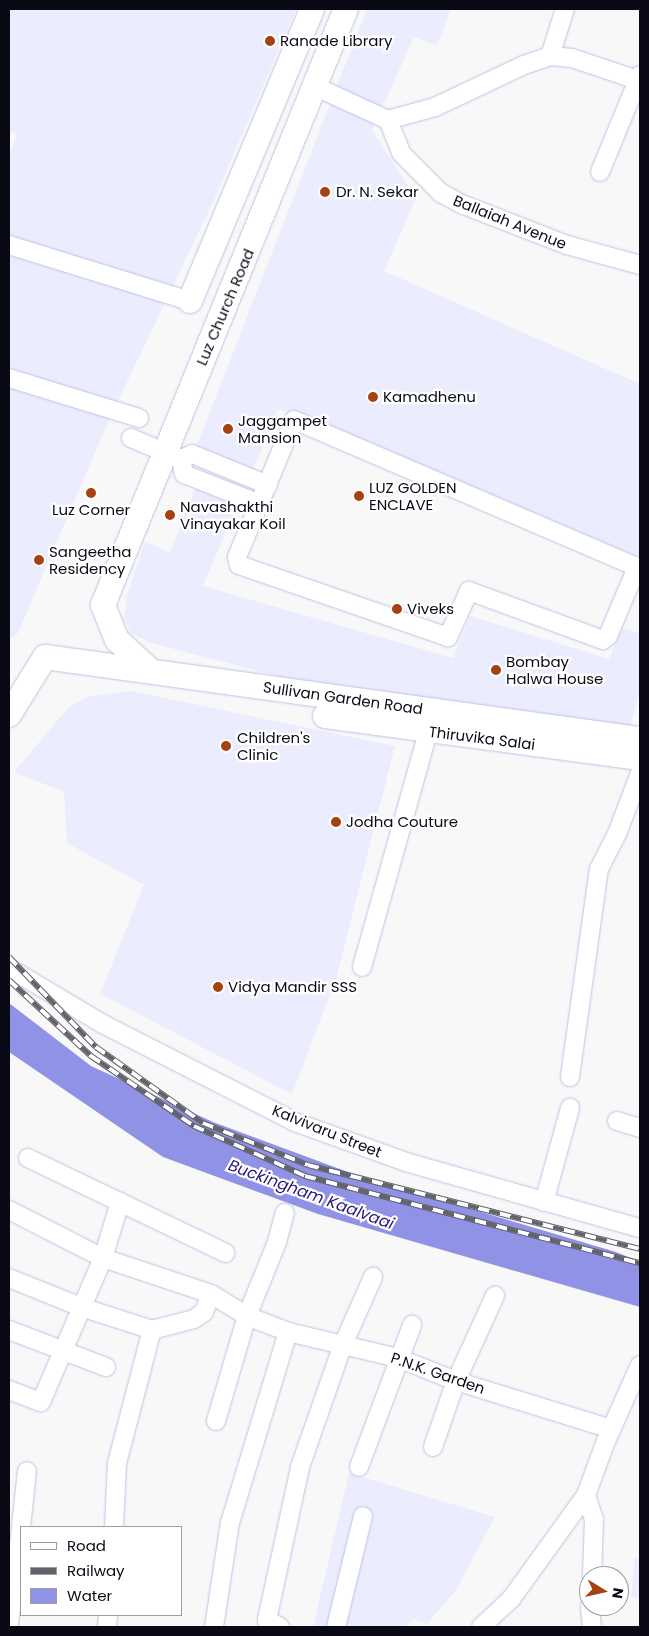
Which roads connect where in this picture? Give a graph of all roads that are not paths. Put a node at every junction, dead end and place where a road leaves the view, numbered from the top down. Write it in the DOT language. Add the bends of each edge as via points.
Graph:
graph roads {
  1 [pos="312,9"];
  2 [pos="346,9"];
  3 [pos="564,9"];
  4 [pos="550,56"];
  5 [pos="639,79"];
  6 [pos="316,87"];
  7 [pos="388,120"];
  8 [pos="253,151"];
  9 [pos="285,163"];
  10 [pos="600,172"];
  11 [pos="9,245"];
  12 [pos="640,265"];
  13 [pos="190,300"];
  14 [pos="9,378"];
  15 [pos="139,418"];
  16 [pos="131,438"];
  17 [pos="173,455"];
  18 [pos="268,484"];
  19 [pos="260,504"];
  20 [pos="151,671"];
  21 [pos="9,715"];
  22 [pos="325,716"];
  23 [pos="431,721"];
  24 [pos="640,739"];
  25 [pos="640,758"];
  26 [pos="640,773"];
  27 [pos="362,967"];
  28 [pos="9,968"];
  29 [pos="570,1077"];
  30 [pos="570,1108"];
  31 [pos="617,1121"];
  32 [pos="640,1128"];
  33 [pos="28,1158"];
  34 [pos="120,1202"];
  35 [pos="544,1202"];
  36 [pos="9,1210"];
  37 [pos="285,1213"];
  38 [pos="640,1228"];
  39 [pos="225,1253"];
  40 [pos="103,1258"];
  41 [pos="373,1277"];
  42 [pos="9,1278"];
  43 [pos="211,1294"];
  44 [pos="495,1296"];
  45 [pos="81,1307"];
  46 [pos="247,1316"];
  47 [pos="412,1324"];
  48 [pos="9,1330"];
  49 [pos="152,1330"];
  50 [pos="288,1332"];
  51 [pos="342,1347"];
  52 [pos="63,1351"];
  53 [pos="398,1358"];
  54 [pos="640,1365"];
  55 [pos="106,1367"];
  56 [pos="456,1381"];
  57 [pos="9,1390"];
  58 [pos="216,1420"];
  59 [pos="611,1429"];
  60 [pos="432,1447"];
  61 [pos="359,1467"];
  62 [pos="27,1471"];
  63 [pos="586,1494"];
  64 [pos="363,1516"];
  65 [pos="21,1526"];
  66 [pos="114,1526"];
  67 [pos="20,1532"];
  68 [pos="13,1563"];
  69 [pos="592,1566"];
  70 [pos="9,1623"];
  71 [pos="214,1627"];
  72 [pos="280,1627"];
  73 [pos="336,1627"];
  74 [pos="481,1627"];
  1 -- 8 [label="main road"];
  2 -- 6 [label="main road, Luz Church Road"];
  3 -- 4 [label="street"];
  4 -- 5 [label="street" via="572,58"];
  4 -- 7 [label="street" via="435,107"];
  5 -- 10 [label="street"];
  6 -- 7 [label="street"];
  6 -- 9 [label="main road, Luz Church Road"];
  7 -- 12 [label="street, Ballaiah Avenue" via="401,152 441,193 464,206 566,245"];
  8 -- 9 [label="main road"];
  8 -- 13 [label="main road"];
  9 -- 17 [label="main road, Luz Church Road"];
  11 -- 13 [label="street"];
  14 -- 15 [label="street"];
  16 -- 17 [label="street"];
  17 -- 18 [label="street" via="192,454"];
  17 -- 19 [label="street" via="184,474"];
  17 -- 20 [label="main road, Luz Church Road" via="103,605 118,640"];
  18 -- 19 [label="street"];
  18 -- 19 [label="street" via="291,422 298,421 635,566 635,572 608,636 603,640 469,591 448,637 239,564 237,557"];
  20 -- 21 [label="main road, Sullivan Garden Road" via="45,656"];
  20 -- 23 [label="main road, Sullivan Garden Road"];
  22 -- 23 [label="main road, Thiruvika Salai"];
  23 -- 24 [label="main road, Sullivan Garden Road"];
  23 -- 25 [label="main road, Thiruvika Salai"];
  23 -- 27 [label="street"];
  26 -- 29 [label="street" via="617,834 599,869"];
  28 -- 35 [label="street, Kalvivaru Street" via="103,1024 295,1122 406,1162"];
  30 -- 35 [label="street"];
  31 -- 32 [label="street"];
  33 -- 34 [label="street"];
  34 -- 39 [label="street"];
  34 -- 40 [label="street"];
  35 -- 38 [label="street, Kalvivaru Street"];
  36 -- 40 [label="street, P.N.K. Garden"];
  37 -- 46 [label="street" via="277,1242"];
  40 -- 43 [label="street, P.N.K. Garden"];
  40 -- 45 [label="street"];
  41 -- 51 [label="street"];
  42 -- 45 [label="street"];
  43 -- 46 [label="street, P.N.K. Garden"];
  43 -- 49 [label="street" via="204,1312 194,1319"];
  44 -- 56 [label="street"];
  45 -- 49 [label="street"];
  45 -- 52 [label="street"];
  46 -- 50 [label="street, P.N.K. Garden"];
  46 -- 58 [label="street"];
  47 -- 53 [label="street"];
  48 -- 52 [label="street"];
  49 -- 66 [label="street" via="117,1463"];
  50 -- 51 [label="street, P.N.K. Garden"];
  50 -- 71 [label="street" via="230,1523"];
  51 -- 53 [label="street, P.N.K. Garden"];
  51 -- 72 [label="street" via="300,1467 267,1620"];
  52 -- 55 [label="street"];
  52 -- 57 [label="street" via="42,1402"];
  53 -- 56 [label="street, P.N.K. Garden"];
  53 -- 61 [label="street"];
  54 -- 59 [label="street"];
  56 -- 59 [label="street, P.N.K. Garden"];
  56 -- 60 [label="street"];
  59 -- 63 [label="street"];
  62 -- 65 [label="street"];
  63 -- 69 [label="street" via="594,1520"];
  63 -- 74 [label="street" via="512,1600"];
  64 -- 73 [label="street"];
  67 -- 68 [label="street"];
  68 -- 70 [label="street"];
}
